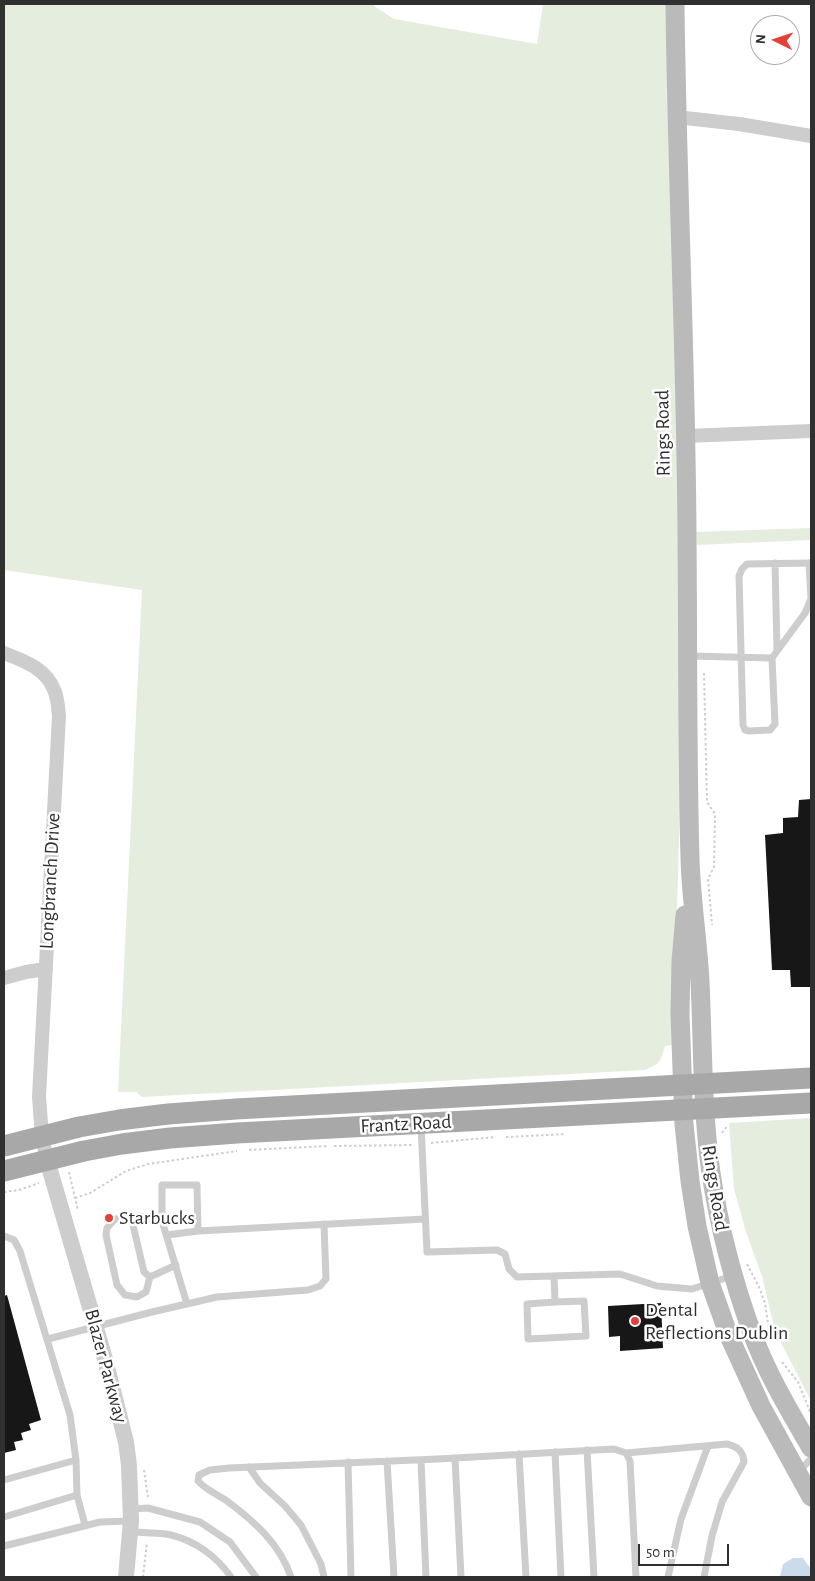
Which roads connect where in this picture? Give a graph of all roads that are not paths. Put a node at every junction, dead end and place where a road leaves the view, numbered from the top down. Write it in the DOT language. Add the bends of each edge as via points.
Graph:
graph roads {
  1 [pos="675,4"];
  2 [pos="676,117"];
  3 [pos="811,136"];
  4 [pos="811,431"];
  5 [pos="686,436"];
  6 [pos="775,563"];
  7 [pos="810,563"];
  8 [pos="777,651"];
  9 [pos="4,653"];
  10 [pos="688,656"];
  11 [pos="742,657"];
  12 [pos="772,658"];
  13 [pos="46,969"];
  14 [pos="4,978"];
  15 [pos="811,1078"];
  16 [pos="693,1084"];
  17 [pos="811,1103"];
  18 [pos="683,1109"];
  19 [pos="158,1115"];
  20 [pos="705,1116"];
  21 [pos="422,1133"];
  22 [pos="42,1136"];
  23 [pos="4,1146"];
  24 [pos="4,1159"];
  25 [pos="50,1170"];
  26 [pos="4,1171"];
  27 [pos="140,1216"];
  28 [pos="426,1219"];
  29 [pos="162,1221"];
  30 [pos="324,1224"];
  31 [pos="198,1231"];
  32 [pos="167,1235"];
  33 [pos="4,1236"];
  34 [pos="176,1265"];
  35 [pos="740,1268"];
  36 [pos="554,1276"];
  37 [pos="150,1278"];
  38 [pos="710,1283"];
  39 [pos="555,1302"];
  40 [pos="187,1304"];
  41 [pos="96,1327"];
  42 [pos="48,1339"];
  43 [pos="708,1446"];
  44 [pos="811,1448"];
  45 [pos="587,1450"];
  46 [pos="555,1452"];
  47 [pos="626,1453"];
  48 [pos="519,1454"];
  49 [pos="455,1458"];
  50 [pos="76,1460"];
  51 [pos="420,1460"];
  52 [pos="387,1461"];
  53 [pos="348,1462"];
  54 [pos="805,1465"];
  55 [pos="249,1467"];
  56 [pos="4,1480"];
  57 [pos="77,1495"];
  58 [pos="811,1497"];
  59 [pos="4,1517"];
  60 [pos="131,1520"];
  61 [pos="85,1525"];
  62 [pos="4,1546"];
  63 [pos="126,1577"];
  64 [pos="232,1577"];
  65 [pos="256,1577"];
  66 [pos="291,1577"];
  67 [pos="324,1577"];
  68 [pos="351,1577"];
  69 [pos="394,1577"];
  70 [pos="426,1577"];
  71 [pos="461,1577"];
  72 [pos="526,1577"];
  73 [pos="561,1577"];
  74 [pos="594,1577"];
  75 [pos="636,1577"];
  76 [pos="668,1577"];
  77 [pos="704,1577"];
  1 -- 2 [label="main road, Rings Road"];
  2 -- 3 [label="street"];
  2 -- 5 [label="main road, Rings Road"];
  4 -- 5 [label="street"];
  5 -- 10 [label="main road, Rings Road"];
  6 -- 7 [label="lane"];
  6 -- 8 [label="lane"];
  6 -- 11 [label="lane" via="747,564 739,576"];
  7 -- 8 [label="lane" via="811,599 805,613"];
  8 -- 12 [label="lane"];
  9 -- 13 [label="street, Longbranch Drive" via="24,660 43,673 55,693 59,716"];
  10 -- 11 [label="lane"];
  10 -- 16 [label="main road, Rings Road" via="690,862 700,983"];
  11 -- 12 [label="lane"];
  11 -- 12 [label="lane" via="743,725 750,731 770,730 775,724"];
  13 -- 14 [label="street"];
  13 -- 22 [label="street, Longbranch Drive" via="39,1097"];
  15 -- 16 [label="main road, Frantz Road"];
  16 -- 18 [label="main road, Rings Road"];
  16 -- 19 [label="main road, Frantz Road"];
  16 -- 20 [label="main road, Rings Road"];
  17 -- 20 [label="main road, Frantz Road"];
  18 -- 20 [label="main road, Frantz Road"];
  18 -- 21 [label="main road, Frantz Road"];
  18 -- 38 [label="main road, Rings Road" via="690,1181"];
  19 -- 22 [label="main road, Frantz Road"];
  19 -- 25 [label="main road" via="60,1148"];
  20 -- 35 [label="main road, Rings Road" via="711,1174 721,1224"];
  21 -- 25 [label="main road, Frantz Road" via="170,1138 84,1150"];
  21 -- 28 [label="lane"];
  22 -- 23 [label="main road, Frantz Road"];
  22 -- 24 [label="main road"];
  22 -- 25 [label="street, Longbranch Drive"];
  25 -- 26 [label="main road, Frantz Road"];
  25 -- 41 [label="street, Blazer Parkway"];
  27 -- 29 [label="lane"];
  27 -- 37 [label="lane" via="133,1225 144,1272"];
  27 -- 37 [label="lane" via="114,1219 106,1235 117,1285 125,1295 137,1297 146,1292"];
  28 -- 30 [label="lane"];
  28 -- 36 [label="lane" via="427,1252 497,1250 505,1254 509,1269 516,1277"];
  29 -- 31 [label="lane" via="162,1185 197,1185"];
  29 -- 32 [label="lane"];
  30 -- 31 [label="lane"];
  30 -- 40 [label="lane" via="326,1279 320,1286 308,1290 217,1297"];
  31 -- 32 [label="lane"];
  32 -- 34 [label="lane"];
  33 -- 42 [label="lane" via="14,1240 20,1251"];
  34 -- 37 [label="lane"];
  34 -- 40 [label="lane"];
  35 -- 38 [label="lane"];
  35 -- 44 [label="main road, Rings Road" via="752,1332 780,1395"];
  36 -- 38 [label="lane" via="620,1274 657,1286 692,1289"];
  36 -- 39 [label="lane"];
  38 -- 54 [label="main road, Rings Road" via="750,1384"];
  39 -- 39 [label="lane" via="527,1304 528,1339 586,1336 584,1301"];
  40 -- 41 [label="lane"];
  41 -- 42 [label="lane"];
  41 -- 60 [label="street, Blazer Parkway" via="126,1442"];
  42 -- 50 [label="lane" via="70,1414"];
  43 -- 47 [label="lane"];
  43 -- 76 [label="lane" via="681,1519"];
  43 -- 77 [label="lane" via="727,1444 737,1447 744,1462 722,1502"];
  45 -- 46 [label="lane"];
  45 -- 47 [label="lane" via="614,1449"];
  45 -- 74 [label="lane"];
  46 -- 48 [label="lane"];
  46 -- 73 [label="lane"];
  47 -- 75 [label="lane" via="630,1462"];
  48 -- 49 [label="lane"];
  48 -- 72 [label="lane"];
  49 -- 51 [label="lane"];
  49 -- 71 [label="lane"];
  50 -- 56 [label="lane"];
  50 -- 57 [label="lane"];
  51 -- 52 [label="lane"];
  51 -- 70 [label="lane"];
  52 -- 53 [label="lane"];
  52 -- 69 [label="lane"];
  53 -- 55 [label="lane"];
  53 -- 68 [label="lane"];
  54 -- 58 [label="main road, Rings Road"];
  55 -- 66 [label="lane" via="210,1470 199,1475 198,1481 256,1524 277,1548"];
  55 -- 67 [label="lane" via="301,1525 321,1564"];
  57 -- 59 [label="lane"];
  57 -- 61 [label="lane"];
  60 -- 61 [label="lane"];
  60 -- 63 [label="street, Blazer Parkway"];
  60 -- 64 [label="lane" via="147,1534 170,1535 198,1545 223,1565"];
  60 -- 65 [label="lane" via="148,1508 200,1522 230,1542"];
  61 -- 62 [label="lane"];
}
